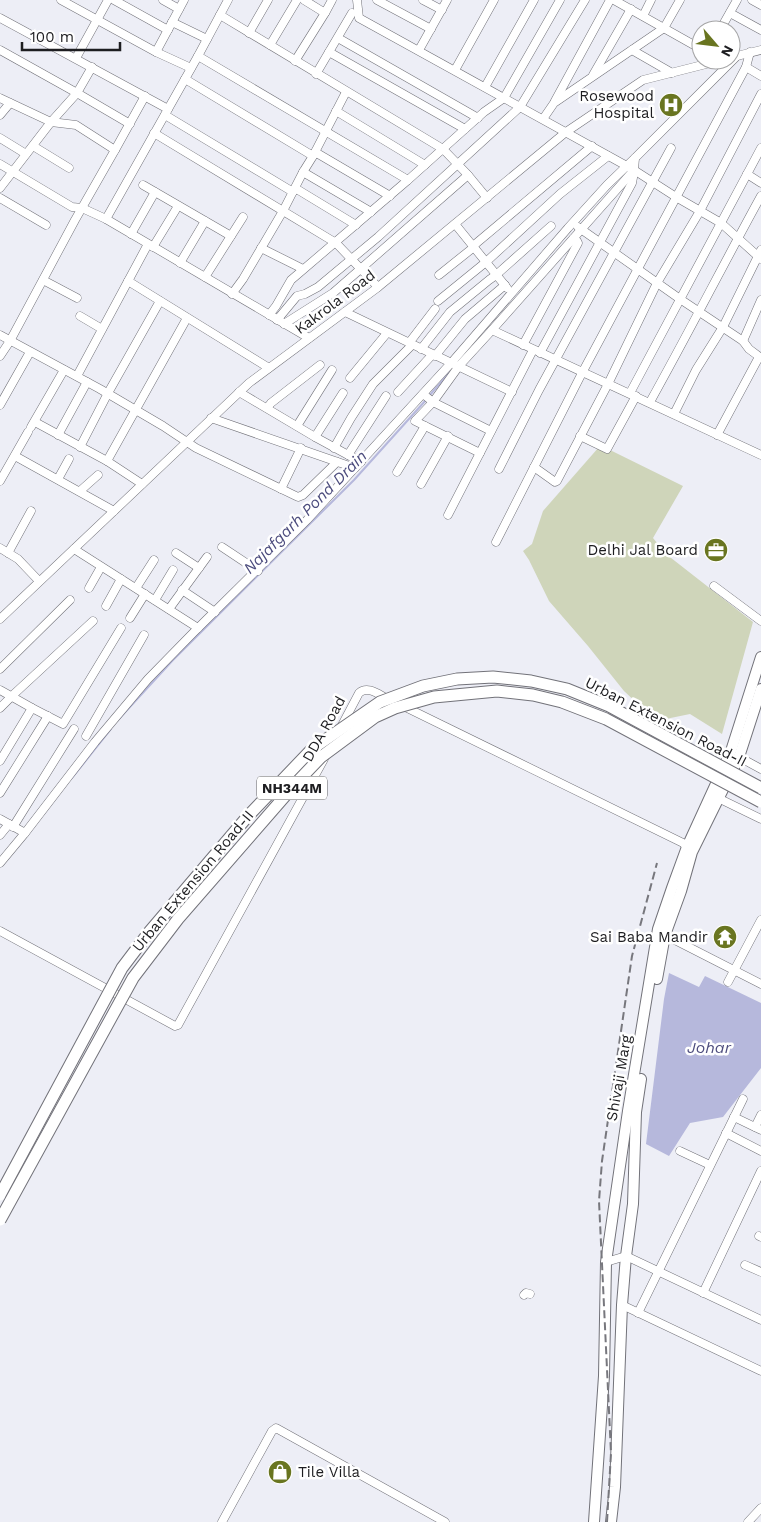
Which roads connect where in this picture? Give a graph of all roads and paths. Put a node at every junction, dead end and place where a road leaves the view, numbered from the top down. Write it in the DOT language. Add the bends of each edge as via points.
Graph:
graph roads {
  1 [pos="61,0"];
  2 [pos="108,0"];
  3 [pos="114,0"];
  4 [pos="163,0"];
  5 [pos="184,0"];
  6 [pos="268,0"];
  7 [pos="297,0"];
  8 [pos="304,0"];
  9 [pos="332,0"];
  10 [pos="357,0"];
  11 [pos="377,0"];
  12 [pos="423,0"];
  13 [pos="447,0"];
  14 [pos="494,0"];
  15 [pos="534,0"];
  16 [pos="560,0"];
  17 [pos="585,0"];
  18 [pos="610,0"];
  19 [pos="614,0"];
  20 [pos="680,0"];
  21 [pos="737,0"];
  22 [pos="752,0"];
  23 [pos="225,1"];
  24 [pos="648,1"];
  25 [pos="761,5"];
  26 [pos="179,8"];
  27 [pos="631,9"];
  28 [pos="442,10"];
  29 [pos="325,13"];
  30 [pos="730,13"];
  31 [pos="352,14"];
  32 [pos="220,15"];
  33 [pos="643,16"];
  34 [pos="0,18"];
  35 [pos="98,19"];
  36 [pos="726,20"];
  37 [pos="172,22"];
  38 [pos="664,28"];
  39 [pos="431,29"];
  40 [pos="168,30"];
  41 [pos="761,30"];
  42 [pos="249,33"];
  43 [pos="338,38"];
  44 [pos="207,39"];
  45 [pos="691,43"];
  46 [pos="270,45"];
  47 [pos="0,50"];
  48 [pos="419,50"];
  49 [pos="632,50"];
  50 [pos="761,50"];
  51 [pos="156,52"];
  52 [pos="329,52"];
  53 [pos="750,52"];
  54 [pos="741,54"];
  55 [pos="198,56"];
  56 [pos="76,58"];
  57 [pos="295,61"];
  58 [pos="92,67"];
  59 [pos="746,67"];
  60 [pos="191,68"];
  61 [pos="691,68"];
  62 [pos="455,70"];
  63 [pos="721,70"];
  64 [pos="672,73"];
  65 [pos="316,74"];
  66 [pos="761,76"];
  67 [pos="591,78"];
  68 [pos="185,79"];
  69 [pos="485,87"];
  70 [pos="346,92"];
  71 [pos="77,93"];
  72 [pos="761,94"];
  73 [pos="145,96"];
  74 [pos="0,98"];
  75 [pos="504,98"];
  76 [pos="10,103"];
  77 [pos="554,103"];
  78 [pos="520,106"];
  79 [pos="336,111"];
  80 [pos="166,112"];
  81 [pos="0,115"];
  82 [pos="478,118"];
  83 [pos="543,120"];
  84 [pos="51,122"];
  85 [pos="130,124"];
  86 [pos="465,130"];
  87 [pos="325,132"];
  88 [pos="566,132"];
  89 [pos="154,133"];
  90 [pos="0,138"];
  91 [pos="33,146"];
  92 [pos="592,146"];
  93 [pos="671,148"];
  94 [pos="761,148"];
  95 [pos="444,149"];
  96 [pos="115,150"];
  97 [pos="26,154"];
  98 [pos="314,154"];
  99 [pos="608,156"];
  100 [pos="457,163"];
  101 [pos="0,164"];
  102 [pos="425,165"];
  103 [pos="69,168"];
  104 [pos="631,168"];
  105 [pos="14,172"];
  106 [pos="303,172"];
  107 [pos="747,174"];
  108 [pos="468,175"];
  109 [pos="408,180"];
  110 [pos="652,182"];
  111 [pos="761,183"];
  112 [pos="143,186"];
  113 [pos="0,188"];
  114 [pos="294,190"];
  115 [pos="155,192"];
  116 [pos="390,196"];
  117 [pos="761,196"];
  118 [pos="676,197"];
  119 [pos="0,198"];
  120 [pos="487,198"];
  121 [pos="178,206"];
  122 [pos="82,208"];
  123 [pos="283,211"];
  124 [pos="700,211"];
  125 [pos="371,212"];
  126 [pos="243,217"];
  127 [pos="106,219"];
  128 [pos="205,221"];
  129 [pos="721,223"];
  130 [pos="455,224"];
  131 [pos="46,225"];
  132 [pos="356,225"];
  133 [pos="551,226"];
  134 [pos="578,226"];
  135 [pos="131,234"];
  136 [pos="231,236"];
  137 [pos="738,238"];
  138 [pos="573,239"];
  139 [pos="598,242"];
  140 [pos="336,243"];
  141 [pos="151,245"];
  142 [pos="473,247"];
  143 [pos="261,248"];
  144 [pos="614,252"];
  145 [pos="760,255"];
  146 [pos="351,259"];
  147 [pos="486,262"];
  148 [pos="180,263"];
  149 [pos="360,268"];
  150 [pos="303,269"];
  151 [pos="638,269"];
  152 [pos="439,275"];
  153 [pos="496,275"];
  154 [pos="205,277"];
  155 [pos="43,280"];
  156 [pos="128,281"];
  157 [pos="657,283"];
  158 [pos="505,285"];
  159 [pos="378,287"];
  160 [pos="232,294"];
  161 [pos="515,297"];
  162 [pos="77,298"];
  163 [pos="680,299"];
  164 [pos="761,300"];
  165 [pos="160,301"];
  166 [pos="345,312"];
  167 [pos="699,312"];
  168 [pos="269,315"];
  169 [pos="80,316"];
  170 [pos="187,318"];
  171 [pos="280,322"];
  172 [pos="723,327"];
  173 [pos="102,329"];
  174 [pos="492,330"];
  175 [pos="387,333"];
  176 [pos="0,335"];
  177 [pos="309,338"];
  178 [pos="743,340"];
  179 [pos="10,341"];
  180 [pos="410,344"];
  181 [pos="523,345"];
  182 [pos="420,349"];
  183 [pos="537,351"];
  184 [pos="30,352"];
  185 [pos="434,355"];
  186 [pos="0,356"];
  187 [pos="760,357"];
  188 [pos="556,360"];
  189 [pos="456,364"];
  190 [pos="320,365"];
  191 [pos="269,368"];
  192 [pos="64,370"];
  193 [pos="332,370"];
  194 [pos="582,373"];
  195 [pos="77,376"];
  196 [pos="350,378"];
  197 [pos="87,382"];
  198 [pos="608,384"];
  199 [pos="240,392"];
  200 [pos="398,392"];
  201 [pos="512,392"];
  202 [pos="108,393"];
  203 [pos="343,394"];
  204 [pos="633,394"];
  205 [pos="386,396"];
  206 [pos="428,398"];
  207 [pos="650,402"];
  208 [pos="0,405"];
  209 [pos="267,408"];
  210 [pos="136,410"];
  211 [pos="674,414"];
  212 [pos="211,418"];
  213 [pos="296,426"];
  214 [pos="425,426"];
  215 [pos="31,427"];
  216 [pos="491,431"];
  217 [pos="58,435"];
  218 [pos="717,435"];
  219 [pos="448,436"];
  220 [pos="580,436"];
  221 [pos="315,437"];
  222 [pos="187,442"];
  223 [pos="80,447"];
  224 [pos="301,448"];
  225 [pos="334,448"];
  226 [pos="480,453"];
  227 [pos="348,455"];
  228 [pos="761,455"];
  229 [pos="15,456"];
  230 [pos="69,459"];
  231 [pos="107,462"];
  232 [pos="337,462"];
  233 [pos="361,462"];
  234 [pos="534,467"];
  235 [pos="355,468"];
  236 [pos="499,469"];
  237 [pos="397,472"];
  238 [pos="98,474"];
  239 [pos="58,479"];
  240 [pos="0,481"];
  241 [pos="142,484"];
  242 [pos="421,484"];
  243 [pos="281,489"];
  244 [pos="80,491"];
  245 [pos="31,511"];
  246 [pos="114,511"];
  247 [pos="448,515"];
  248 [pos="496,542"];
  249 [pos="222,547"];
  250 [pos="0,548"];
  251 [pos="74,549"];
  252 [pos="8,553"];
  253 [pos="176,553"];
  254 [pos="207,556"];
  255 [pos="154,560"];
  256 [pos="102,566"];
  257 [pos="199,568"];
  258 [pos="173,570"];
  259 [pos="258,570"];
  260 [pos="121,579"];
  261 [pos="40,581"];
  262 [pos="714,586"];
  263 [pos="89,588"];
  264 [pos="136,588"];
  265 [pos="182,590"];
  266 [pos="145,594"];
  267 [pos="70,600"];
  268 [pos="155,600"];
  269 [pos="106,606"];
  270 [pos="169,609"];
  271 [pos="215,612"];
  272 [pos="130,618"];
  273 [pos="0,619"];
  274 [pos="93,621"];
  275 [pos="761,621"];
  276 [pos="121,628"];
  277 [pos="198,628"];
  278 [pos="144,635"];
  279 [pos="761,657"];
  280 [pos="0,669"];
  281 [pos="0,690"];
  282 [pos="761,690"];
  283 [pos="11,697"];
  284 [pos="0,708"];
  285 [pos="32,708"];
  286 [pos="48,716"];
  287 [pos="63,724"];
  288 [pos="74,729"];
  289 [pos="86,736"];
  290 [pos="95,742"];
  291 [pos="738,757"];
  292 [pos="0,760"];
  293 [pos="761,769"];
  294 [pos="761,788"];
  295 [pos="0,793"];
  296 [pos="718,798"];
  297 [pos="761,802"];
  298 [pos="0,819"];
  299 [pos="761,819"];
  300 [pos="11,825"];
  301 [pos="25,833"];
  302 [pos="0,835"];
  303 [pos="686,846"];
  304 [pos="0,863"];
  305 [pos="761,920"];
  306 [pos="759,930"];
  307 [pos="0,931"];
  308 [pos="665,935"];
  309 [pos="734,970"];
  310 [pos="728,982"];
  311 [pos="761,984"];
  312 [pos="743,1099"];
  313 [pos="761,1115"];
  314 [pos="734,1117"];
  315 [pos="758,1128"];
  316 [pos="726,1133"];
  317 [pos="761,1150"];
  318 [pos="680,1151"];
  319 [pos="710,1165"];
  320 [pos="761,1171"];
  321 [pos="0,1195"];
  322 [pos="0,1220"];
  323 [pos="626,1256"];
  324 [pos="606,1262"];
  325 [pos="745,1265"];
  326 [pos="761,1271"];
  327 [pos="658,1272"];
  328 [pos="703,1292"];
  329 [pos="622,1305"];
  330 [pos="638,1313"];
  331 [pos="761,1320"];
  332 [pos="761,1371"];
  333 [pos="761,1508"];
  334 [pos="222,1522"];
  335 [pos="445,1522"];
  336 [pos="594,1522"];
  337 [pos="611,1522"];
  338 [pos="748,1522"];
  1 -- 35 [label="street"];
  2 -- 35 [label="street"];
  3 -- 40 [label="street"];
  4 -- 26 [label="street"];
  5 -- 26 [label="street"];
  6 -- 42 [label="street"];
  7 -- 46 [label="street"];
  8 -- 29 [label="street"];
  9 -- 29 [label="street"];
  10 -- 48 [label="street" via="359,18"];
  11 -- 39 [label="street"];
  12 -- 28 [label="street"];
  13 -- 28 [label="street"];
  14 -- 62 [label="street"];
  15 -- 69 [label="street"];
  16 -- 75 [label="street"];
  17 -- 78 [label="street"];
  18 -- 77 [label="street"];
  19 -- 27 [label="street"];
  20 -- 38 [label="street"];
  21 -- 30 [label="street"];
  22 -- 25 [label="street"];
  23 -- 32 [label="street"];
  24 -- 33 [label="street"];
  26 -- 37 [label="street"];
  27 -- 33 [label="street"];
  27 -- 67 [label="street"];
  28 -- 39 [label="street"];
  29 -- 57 [label="street"];
  30 -- 36 [label="street"];
  30 -- 41 [label="street"];
  31 -- 43 [label="street"];
  32 -- 42 [label="street"];
  32 -- 44 [label="street"];
  33 -- 38 [label="street"];
  34 -- 56 [label="street"];
  35 -- 51 [label="street"];
  35 -- 56 [label="street"];
  37 -- 40 [label="street"];
  37 -- 44 [label="street"];
  38 -- 45 [label="street"];
  38 -- 49 [label="street"];
  39 -- 48 [label="street"];
  40 -- 51 [label="street"];
  42 -- 46 [label="street"];
  43 -- 52 [label="street"];
  43 -- 82 [label="street"];
  44 -- 55 [label="street"];
  46 -- 57 [label="street"];
  47 -- 71 [label="street"];
  48 -- 62 [label="street"];
  49 -- 64 [label="street"];
  49 -- 67 [label="street"];
  50 -- 53 [label="street"];
  51 -- 60 [label="street"];
  52 -- 65 [label="street"];
  52 -- 86 [label="street"];
  53 -- 54 [label="street"];
  53 -- 59 [label="street"];
  55 -- 60 [label="street"];
  55 -- 87 [label="street"];
  56 -- 58 [label="street"];
  57 -- 65 [label="street"];
  58 -- 71 [label="street"];
  58 -- 73 [label="street"];
  59 -- 66 [label="street"];
  59 -- 118 [label="street"];
  60 -- 68 [label="street"];
  61 -- 64 [label="street, Kakrola Road"];
  62 -- 69 [label="street"];
  63 -- 104 [label="street" via="636,158"];
  64 -- 88 [label="street, Kakrola Road" via="644,80"];
  65 -- 70 [label="street"];
  67 -- 77 [label="street"];
  68 -- 80 [label="street"];
  68 -- 98 [label="street"];
  69 -- 75 [label="street"];
  70 -- 79 [label="street"];
  70 -- 95 [label="street"];
  71 -- 84 [label="street"];
  71 -- 85 [label="street"];
  72 -- 124 [label="street"];
  73 -- 80 [label="street"];
  73 -- 85 [label="street"];
  74 -- 76 [label="street"];
  75 -- 78 [label="street"];
  75 -- 82 [label="street"];
  76 -- 81 [label="street"];
  76 -- 84 [label="street"];
  77 -- 83 [label="street"];
  78 -- 83 [label="street"];
  78 -- 100 [label="street"];
  79 -- 87 [label="street"];
  79 -- 102 [label="street"];
  80 -- 89 [label="street"];
  80 -- 114 [label="street"];
  82 -- 86 [label="street"];
  83 -- 88 [label="street"];
  84 -- 91 [label="street"];
  84 -- 96 [label="street" via="76,125"];
  85 -- 96 [label="street"];
  86 -- 95 [label="street"];
  87 -- 98 [label="street"];
  87 -- 109 [label="street"];
  88 -- 92 [label="street"];
  88 -- 120 [label="street, Kakrola Road"];
  89 -- 123 [label="street"];
  89 -- 127 [label="street"];
  90 -- 97 [label="street"];
  91 -- 97 [label="street"];
  91 -- 103 [label="street"];
  92 -- 99 [label="street"];
  92 -- 142 [label="street"];
  93 -- 110 [label="street"];
  94 -- 107 [label="street"];
  95 -- 100 [label="street"];
  95 -- 102 [label="street"];
  96 -- 122 [label="street"];
  97 -- 105 [label="street"];
  98 -- 106 [label="street"];
  98 -- 116 [label="street"];
  99 -- 104 [label="street"];
  99 -- 147 [label="street" via="560,194"];
  100 -- 108 [label="street"];
  100 -- 146 [label="street"];
  101 -- 105 [label="street"];
  102 -- 109 [label="street"];
  104 -- 110 [label="street"];
  104 -- 134 [label="street"];
  104 -- 139 [label="street" via="632,182"];
  105 -- 113 [label="street"];
  105 -- 122 [label="street" via="72,207"];
  106 -- 114 [label="street"];
  106 -- 125 [label="street"];
  107 -- 111 [label="street"];
  107 -- 129 [label="street"];
  108 -- 120 [label="street"];
  108 -- 149 [label="street"];
  109 -- 116 [label="street"];
  110 -- 118 [label="street"];
  110 -- 144 [label="street"];
  112 -- 115 [label="street"];
  114 -- 123 [label="street"];
  114 -- 132 [label="street"];
  115 -- 121 [label="street"];
  115 -- 135 [label="street"];
  116 -- 125 [label="street"];
  117 -- 137 [label="street"];
  118 -- 124 [label="street"];
  118 -- 151 [label="street"];
  119 -- 131 [label="street"];
  120 -- 130 [label="street, Kakrola Road"];
  121 -- 128 [label="street"];
  121 -- 141 [label="street"];
  122 -- 127 [label="street"];
  122 -- 155 [label="street"];
  123 -- 140 [label="street"];
  123 -- 143 [label="street"];
  124 -- 129 [label="street"];
  124 -- 157 [label="street"];
  125 -- 132 [label="street"];
  126 -- 136 [label="street"];
  127 -- 135 [label="street"];
  128 -- 136 [label="street"];
  128 -- 148 [label="street"];
  129 -- 137 [label="street"];
  129 -- 163 [label="street"];
  130 -- 142 [label="street"];
  130 -- 159 [label="street, Kakrola Road"];
  132 -- 140 [label="street"];
  133 -- 153 [label="street"];
  134 -- 138 [label="street"];
  134 -- 139 [label="street"];
  134 -- 161 [label="street"];
  135 -- 141 [label="street"];
  136 -- 154 [label="street"];
  137 -- 145 [label="street"];
  137 -- 167 [label="street"];
  138 -- 161 [label="street"];
  138 -- 181 [label="street" via="578,243"];
  139 -- 144 [label="street"];
  139 -- 183 [label="street"];
  140 -- 146 [label="street"];
  140 -- 150 [label="street"];
  141 -- 148 [label="street"];
  141 -- 156 [label="street"];
  142 -- 147 [label="street"];
  142 -- 152 [label="street"];
  143 -- 150 [label="street"];
  143 -- 160 [label="street"];
  144 -- 151 [label="street"];
  144 -- 188 [label="street"];
  145 -- 172 [label="street"];
  146 -- 149 [label="street"];
  146 -- 171 [label="street" via="318,287 297,296"];
  147 -- 153 [label="street"];
  147 -- 180 [label="street" via="437,305"];
  148 -- 154 [label="street"];
  149 -- 159 [label="street"];
  149 -- 171 [label="street" via="333,293"];
  150 -- 168 [label="street" via="291,280"];
  151 -- 157 [label="street"];
  151 -- 194 [label="street"];
  153 -- 158 [label="street"];
  153 -- 182 [label="street" via="450,312"];
  154 -- 160 [label="street"];
  155 -- 162 [label="street"];
  155 -- 179 [label="street"];
  156 -- 165 [label="street"];
  156 -- 173 [label="street"];
  157 -- 163 [label="street"];
  157 -- 198 [label="street"];
  158 -- 161 [label="street"];
  158 -- 185 [label="street" via="465,319"];
  159 -- 166 [label="street, Kakrola Road"];
  160 -- 168 [label="street"];
  161 -- 174 [label="street"];
  161 -- 189 [label="street"];
  163 -- 167 [label="street"];
  163 -- 204 [label="street"];
  164 -- 178 [label="street"];
  165 -- 170 [label="street"];
  165 -- 202 [label="street"];
  166 -- 175 [label="street"];
  166 -- 177 [label="street, Kakrola Road"];
  167 -- 172 [label="street"];
  167 -- 207 [label="street"];
  168 -- 171 [label="street"];
  169 -- 173 [label="street"];
  170 -- 191 [label="street"];
  170 -- 210 [label="street"];
  171 -- 177 [label="street"];
  172 -- 178 [label="street"];
  172 -- 211 [label="street"];
  173 -- 195 [label="street"];
  174 -- 181 [label="street"];
  174 -- 189 [label="street"];
  175 -- 180 [label="street"];
  175 -- 196 [label="street"];
  176 -- 179 [label="street"];
  177 -- 191 [label="street, Kakrola Road"];
  178 -- 187 [label="street"];
  179 -- 184 [label="street"];
  179 -- 186 [label="street"];
  180 -- 182 [label="street"];
  180 -- 225 [label="street" via="373,384"];
  181 -- 183 [label="street"];
  182 -- 185 [label="street"];
  183 -- 188 [label="street"];
  183 -- 201 [label="street"];
  184 -- 192 [label="street"];
  184 -- 208 [label="street"];
  185 -- 189 [label="street"];
  185 -- 200 [label="street"];
  187 -- 218 [label="street"];
  188 -- 194 [label="street"];
  188 -- 236 [label="street"];
  189 -- 201 [label="street"];
  189 -- 206 [label="street"];
  189 -- 206 [label="street"];
  190 -- 209 [label="street"];
  191 -- 199 [label="street, Kakrola Road"];
  192 -- 195 [label="street"];
  192 -- 215 [label="street"];
  193 -- 213 [label="street"];
  194 -- 198 [label="street"];
  194 -- 234 [label="street"];
  195 -- 197 [label="street"];
  197 -- 202 [label="street"];
  197 -- 217 [label="street"];
  198 -- 204 [label="street"];
  198 -- 220 [label="street"];
  199 -- 209 [label="street"];
  199 -- 212 [label="street, Kakrola Road"];
  201 -- 216 [label="street"];
  202 -- 210 [label="street"];
  202 -- 223 [label="street"];
  203 -- 221 [label="street"];
  204 -- 207 [label="street"];
  204 -- 220 [label="street" via="607,448"];
  205 -- 227 [label="street"];
  206 -- 214 [label="street" via="415,420"];
  206 -- 216 [label="street"];
  206 -- 233 [label="street"];
  207 -- 211 [label="street"];
  209 -- 213 [label="street"];
  210 -- 222 [label="street"];
  210 -- 231 [label="street"];
  211 -- 218 [label="street"];
  212 -- 222 [label="street, Kakrola Road"];
  212 -- 224 [label="street"];
  213 -- 221 [label="street"];
  214 -- 219 [label="street"];
  214 -- 237 [label="street"];
  215 -- 217 [label="street"];
  215 -- 229 [label="street"];
  216 -- 226 [label="street"];
  217 -- 223 [label="street"];
  218 -- 228 [label="street"];
  219 -- 226 [label="street"];
  219 -- 242 [label="street"];
  220 -- 234 [label="street" via="556,482"];
  221 -- 225 [label="street"];
  222 -- 241 [label="street, Kakrola Road"];
  222 -- 243 [label="street"];
  223 -- 231 [label="street"];
  224 -- 232 [label="street"];
  224 -- 243 [label="street"];
  225 -- 227 [label="street"];
  226 -- 247 [label="street"];
  227 -- 233 [label="street"];
  229 -- 239 [label="street"];
  229 -- 240 [label="street"];
  230 -- 239 [label="street"];
  231 -- 241 [label="street"];
  232 -- 235 [label="street"];
  232 -- 243 [label="street" via="301,496"];
  233 -- 235 [label="street"];
  234 -- 248 [label="street"];
  235 -- 259 [label="street"];
  238 -- 244 [label="street"];
  239 -- 244 [label="street"];
  241 -- 246 [label="street, Kakrola Road"];
  244 -- 246 [label="street"];
  245 -- 252 [label="street"];
  246 -- 251 [label="street, Kakrola Road"];
  249 -- 259 [label="street"];
  250 -- 252 [label="street"];
  251 -- 256 [label="street"];
  251 -- 261 [label="street, Kakrola Road"];
  252 -- 261 [label="street"];
  253 -- 257 [label="street"];
  254 -- 257 [label="street"];
  255 -- 264 [label="street"];
  256 -- 260 [label="street"];
  256 -- 263 [label="street"];
  257 -- 265 [label="street"];
  258 -- 268 [label="street"];
  259 -- 271 [label="street"];
  260 -- 264 [label="street"];
  260 -- 269 [label="street"];
  261 -- 273 [label="street, Kakrola Road"];
  262 -- 275 [label="street"];
  264 -- 266 [label="street"];
  265 -- 270 [label="street"];
  265 -- 271 [label="street"];
  266 -- 268 [label="street"];
  266 -- 272 [label="street"];
  267 -- 280 [label="street"];
  268 -- 270 [label="street"];
  270 -- 277 [label="street"];
  271 -- 277 [label="street"];
  274 -- 283 [label="street"];
  276 -- 287 [label="street"];
  277 -- 290 [label="street" via="132,697"];
  278 -- 289 [label="street"];
  279 -- 303 [label="main road, Shivaji Marg" via="731,751"];
  281 -- 283 [label="street"];
  282 -- 291 [label="main road, Shivaji Marg"];
  283 -- 284 [label="street"];
  283 -- 285 [label="street"];
  285 -- 286 [label="street"];
  285 -- 292 [label="street"];
  286 -- 287 [label="street"];
  286 -- 295 [label="street"];
  287 -- 288 [label="street"];
  288 -- 289 [label="street"];
  288 -- 300 [label="street"];
  289 -- 290 [label="street"];
  290 -- 301 [label="street"];
  291 -- 293 [label="street"];
  291 -- 296 [label="main road, Shivaji Marg"];
  294 -- 321 [label="highway, Urban Extension Road-II / NH344M, bridge" via="609,706 567,689 493,677 457,679 423,686 380,702 312,749 248,816 150,931 122,968"];
  296 -- 299 [label="street"];
  296 -- 308 [label="main road, Shivaji Marg" via="692,852"];
  297 -- 322 [label="highway, Urban Extension Road-II / NH344M, bridge" via="606,719 533,695 497,691 434,698 394,708 376,717 321,757 178,919 134,978"];
  298 -- 300 [label="street"];
  300 -- 301 [label="street"];
  300 -- 302 [label="street"];
  301 -- 304 [label="street"];
  303 -- 307 [label="street, DDA Road" via="367,689 359,693 178,1025"];
  303 -- 324 [label="main road, Shivaji Marg" via="658,929"];
  305 -- 306 [label="street"];
  306 -- 309 [label="street"];
  308 -- 309 [label="street"];
  308 -- 323 [label="main road, Shivaji Marg" via="636,1112 633,1204"];
  309 -- 310 [label="street"];
  309 -- 311 [label="street"];
  312 -- 314 [label="street"];
  313 -- 315 [label="street"];
  314 -- 315 [label="street"];
  314 -- 316 [label="street"];
  316 -- 317 [label="street"];
  316 -- 319 [label="street"];
  318 -- 319 [label="street"];
  319 -- 327 [label="street"];
  320 -- 328 [label="street"];
  323 -- 324 [label="street"];
  323 -- 327 [label="street"];
  323 -- 329 [label="main road, Shivaji Marg"];
  324 -- 336 [label="main road, Shivaji Marg" via="604,1376"];
  325 -- 326 [label="street"];
  327 -- 328 [label="street"];
  327 -- 330 [label="street"];
  328 -- 331 [label="street"];
  329 -- 330 [label="street"];
  329 -- 337 [label="main road, Shivaji Marg"];
  330 -- 332 [label="street"];
  333 -- 338 [label="street"];
  334 -- 335 [label="street" via="273,1428"];
}
